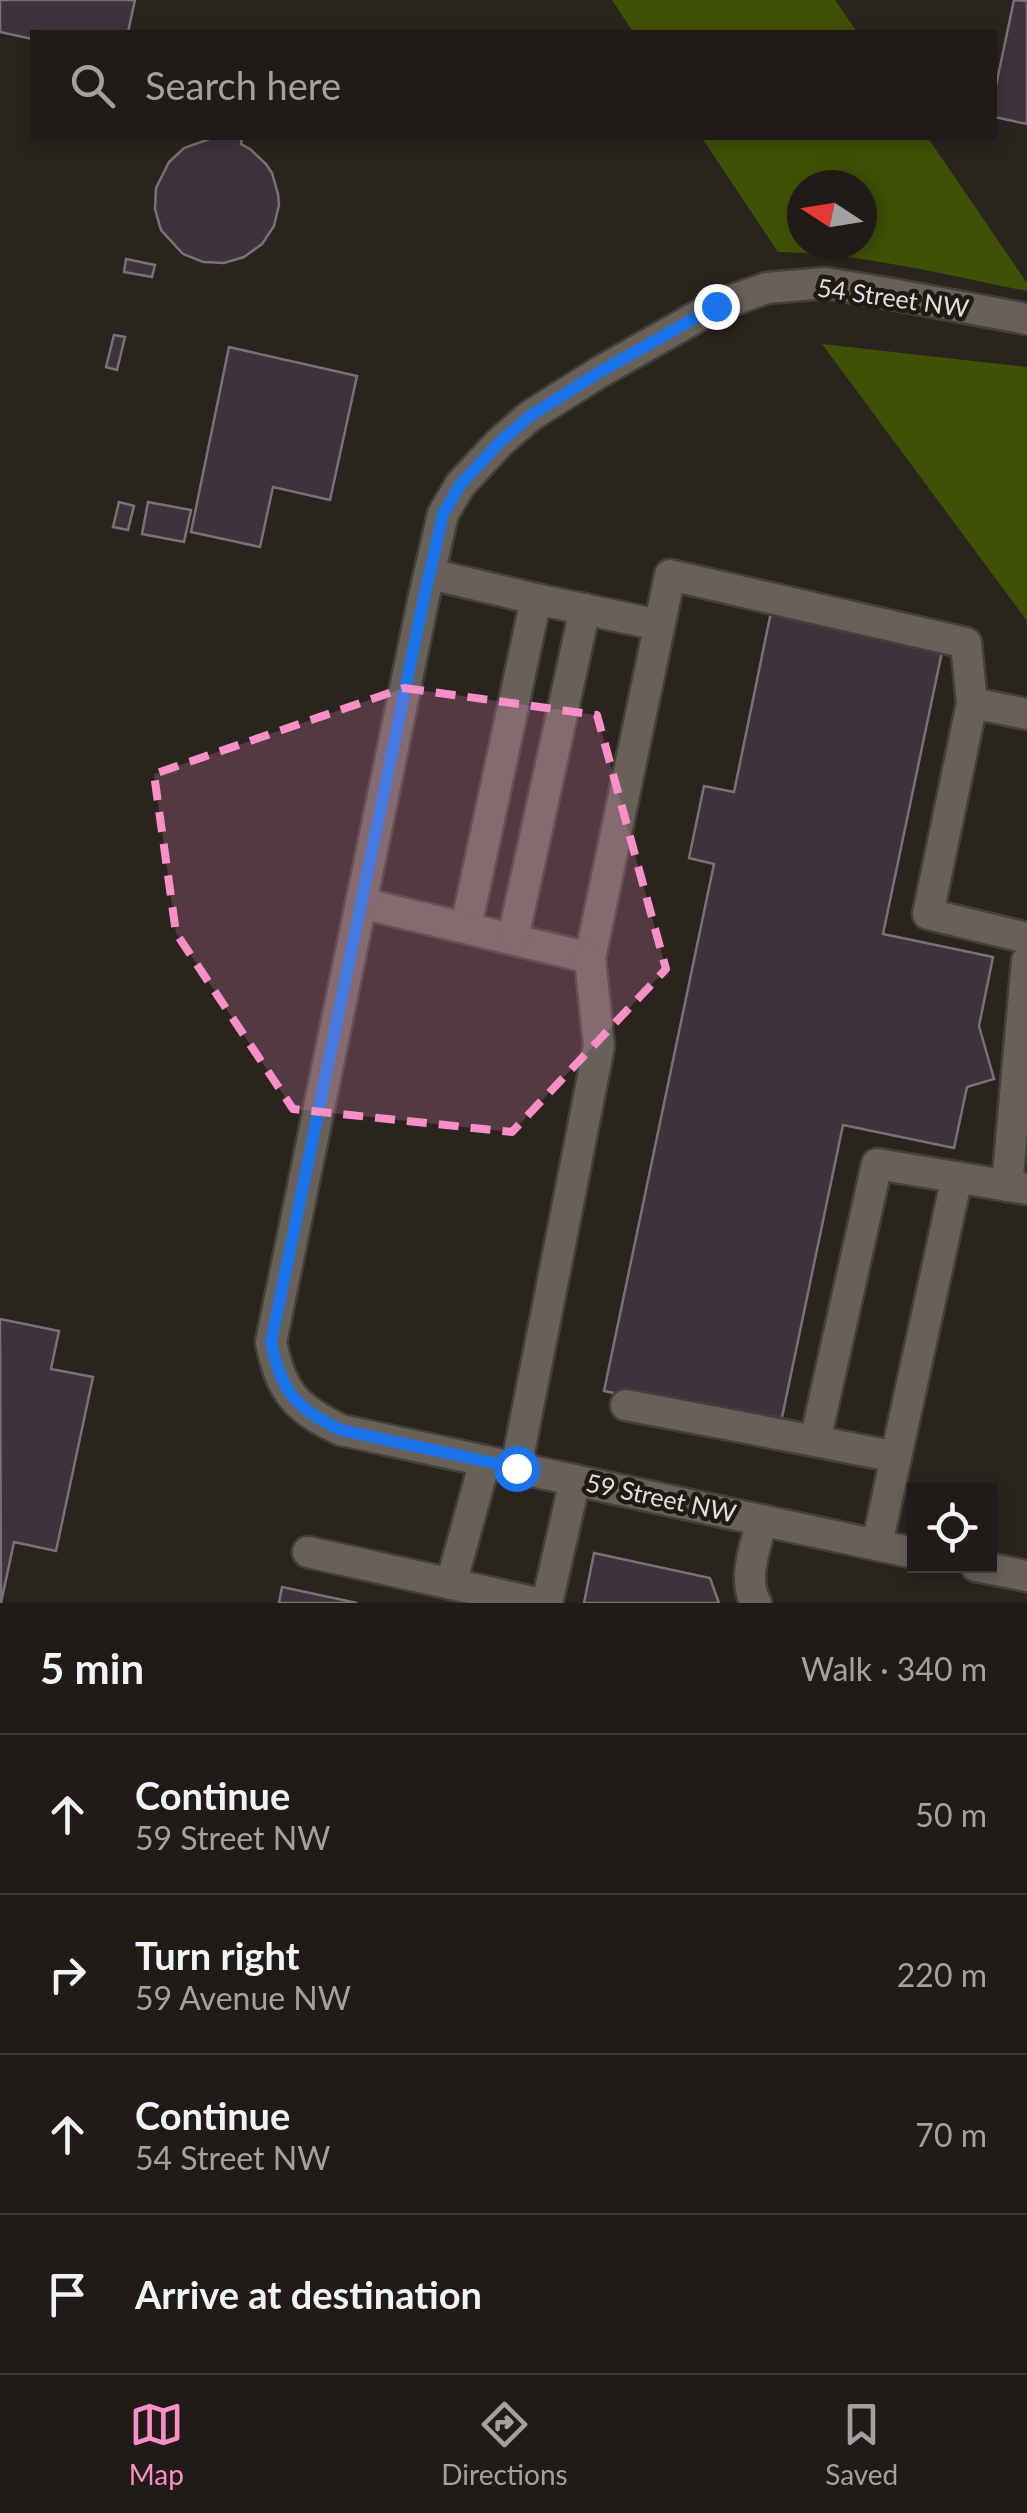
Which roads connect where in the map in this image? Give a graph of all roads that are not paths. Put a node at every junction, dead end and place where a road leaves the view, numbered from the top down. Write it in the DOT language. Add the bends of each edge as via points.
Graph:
graph roads {
  1 [pos="1027,320"];
  2 [pos="430,574"];
  3 [pos="536,599"];
  4 [pos="585,609"];
  5 [pos="659,626"];
  6 [pos="972,704"];
  7 [pos="1027,714"];
  8 [pos="361,903"];
  9 [pos="466,927"];
  10 [pos="513,938"];
  11 [pos="1027,938"];
  12 [pos="590,958"];
  13 [pos="1027,961"];
  14 [pos="957,1178"];
  15 [pos="1017,1188"];
  16 [pos="297,1404"];
  17 [pos="626,1405"];
  18 [pos="814,1441"];
  19 [pos="896,1457"];
  20 [pos="485,1461"];
  21 [pos="516,1468"];
  22 [pos="575,1480"];
  23 [pos="762,1520"];
  24 [pos="877,1545"];
  25 [pos="907,1551"];
  26 [pos="308,1552"];
  27 [pos="997,1570"];
  28 [pos="1027,1576"];
  29 [pos="452,1584"];
  30 [pos="537,1603"];
  31 [pos="547,1603"];
  32 [pos="756,1603"];
  1 -- 2 [label="street, 54 Street NW" via="824,284 767,288 716,306 598,373 500,442 443,514"];
  2 -- 3 [label="street"];
  2 -- 8 [label="street, 54 Street NW"];
  3 -- 4 [label="street"];
  3 -- 9 [label="street"];
  4 -- 5 [label="street"];
  4 -- 10 [label="street"];
  5 -- 6 [label="street" via="670,576 934,635 966,643"];
  5 -- 12 [label="street"];
  6 -- 7 [label="street"];
  6 -- 11 [label="street" via="928,914"];
  8 -- 9 [label="street"];
  8 -- 16 [label="street, 54 Street NW" via="271,1342"];
  9 -- 10 [label="street"];
  10 -- 12 [label="street"];
  12 -- 21 [label="street" via="599,1046"];
  13 -- 15 [label="street"];
  14 -- 15 [label="street"];
  14 -- 18 [label="street" via="877,1164"];
  14 -- 19 [label="street"];
  16 -- 20 [label="street, 59 Street NW" via="341,1430"];
  17 -- 18 [label="street"];
  18 -- 19 [label="street"];
  19 -- 24 [label="street"];
  20 -- 21 [label="street, 59 Street NW"];
  20 -- 29 [label="street"];
  21 -- 22 [label="street, 59 Street NW"];
  22 -- 23 [label="street, 59 Street NW"];
  22 -- 31 [label="street"];
  23 -- 24 [label="street, 59 Street NW"];
  23 -- 32 [label="street" via="750,1572"];
  24 -- 25 [label="street, 59 Street NW"];
  26 -- 29 [label="street"];
  27 -- 28 [label="street"];
  29 -- 30 [label="street"];
}
